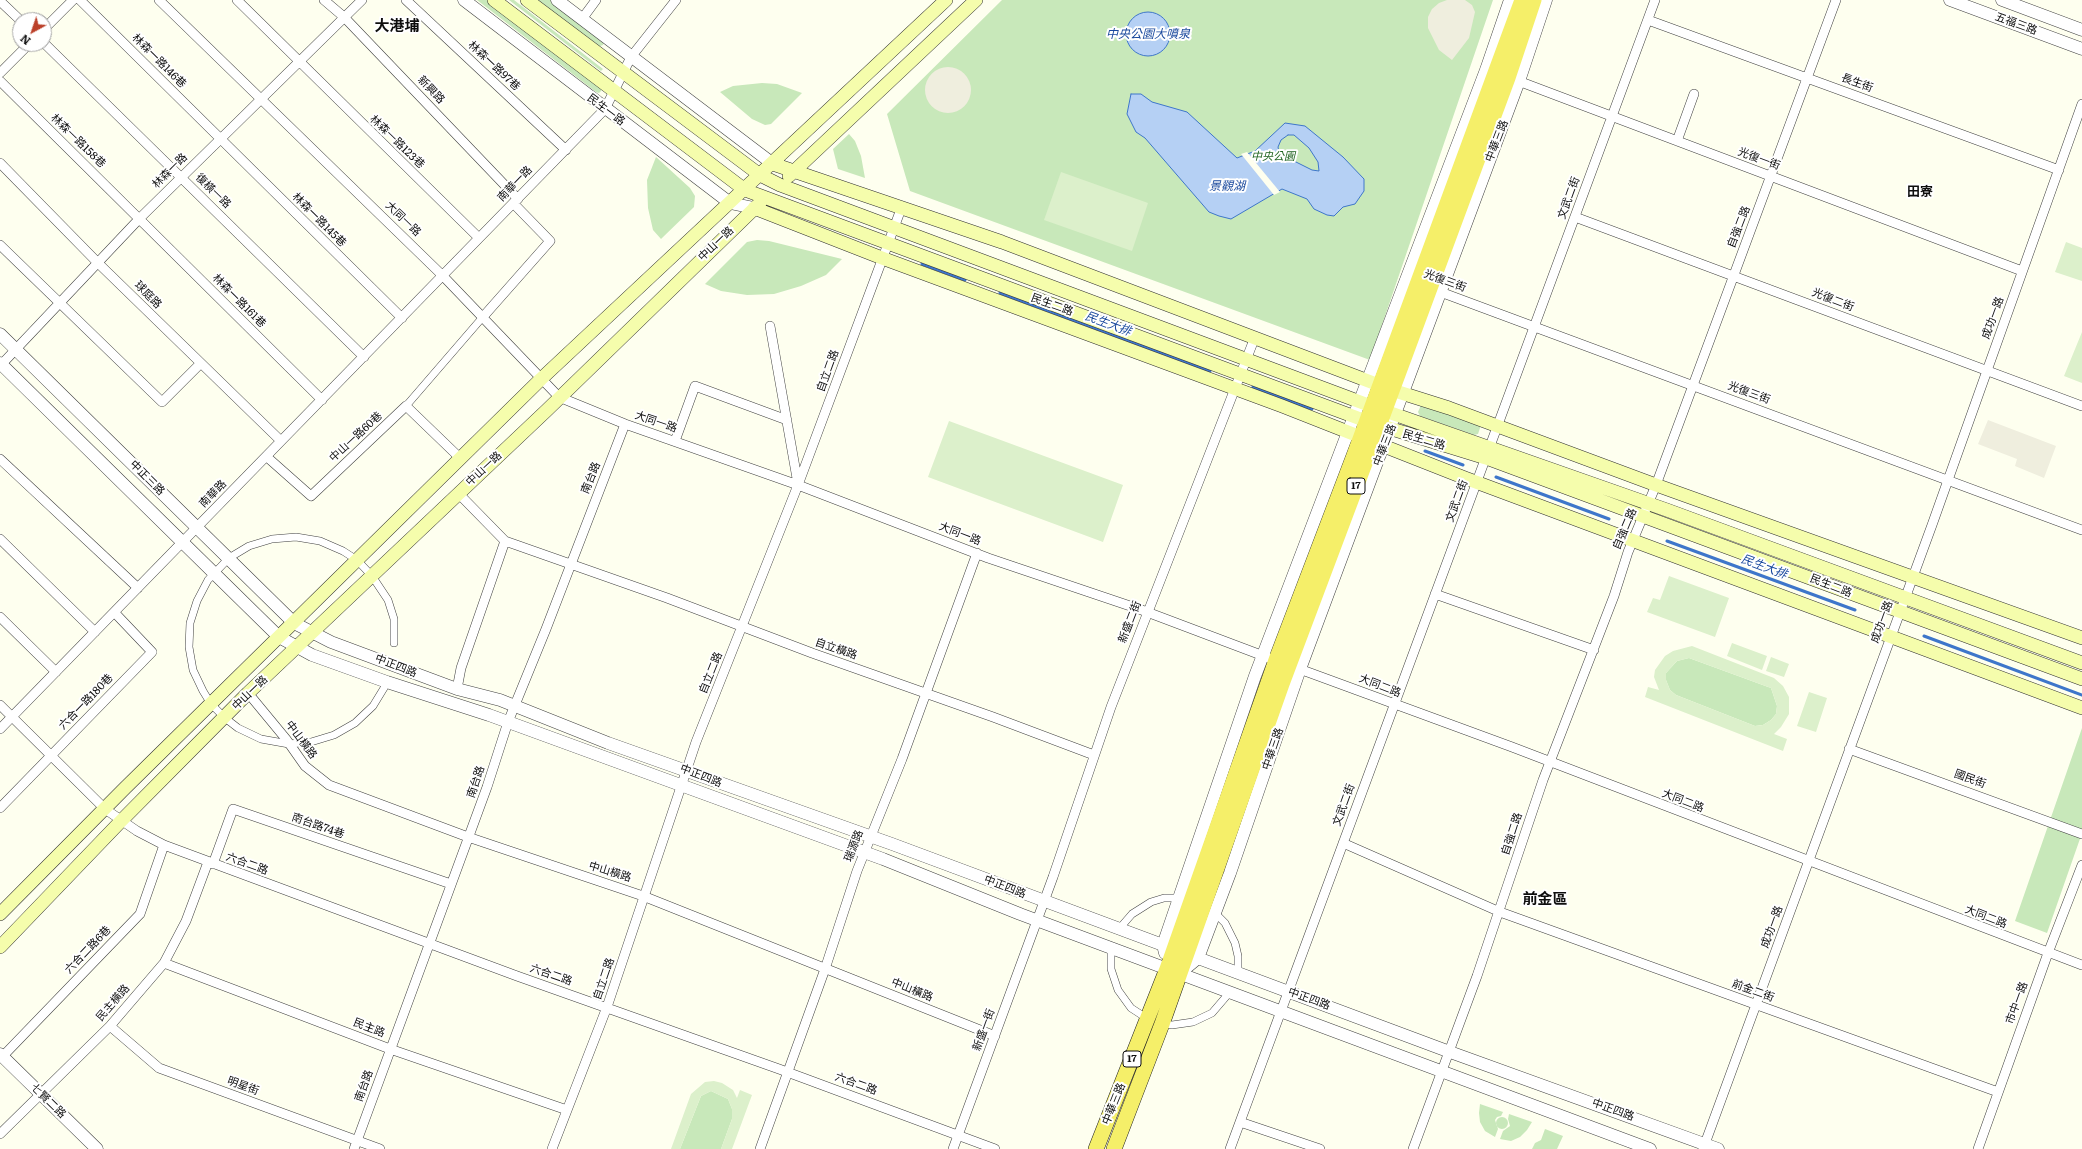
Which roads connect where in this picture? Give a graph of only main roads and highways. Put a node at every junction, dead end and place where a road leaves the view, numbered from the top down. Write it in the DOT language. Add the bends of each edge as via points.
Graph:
graph roads {
  1 [pos="494,0"];
  2 [pos="527,0"];
  3 [pos="946,0"];
  4 [pos="976,0"];
  5 [pos="1522,0"];
  6 [pos="1534,0"];
  7 [pos="1502,76"];
  8 [pos="773,164"];
  9 [pos="794,172"];
  10 [pos="760,175"];
  11 [pos="780,184"];
  12 [pos="745,190"];
  13 [pos="764,198"];
  14 [pos="754,208"];
  15 [pos="1386,387"];
  16 [pos="1378,408"];
  17 [pos="1372,423"];
  18 [pos="1367,439"];
  19 [pos="1488,452"];
  20 [pos="2082,638"];
  21 [pos="2082,662"];
  22 [pos="2082,679"];
  23 [pos="2082,708"];
  24 [pos="0,914"];
  25 [pos="0,948"];
  26 [pos="1174,971"];
  27 [pos="1096,1149"];
  28 [pos="1114,1149"];
  1 -- 12 [label="main road, 民生一路"];
  2 -- 10 [label="main road"];
  3 -- 8 [label="main road, 中山一路"];
  4 -- 9 [label="main road, 中山一路"];
  5 -- 7 [label="main road, 中華三路 / 17"];
  6 -- 7 [label="main road, 中華三路 / 17"];
  7 -- 15 [label="main road, 中華三路 / 17"];
  8 -- 9 [label="main road"];
  8 -- 10 [label="main road, 中山一路"];
  9 -- 11 [label="main road, 中山一路"];
  9 -- 15 [label="main road" via="1006,244"];
  10 -- 11 [label="main road"];
  10 -- 12 [label="main road, 中山一路"];
  11 -- 13 [label="main road, 中山一路"];
  11 -- 16 [label="main road, 民生二路"];
  12 -- 13 [label="main road, 民生二路"];
  12 -- 24 [label="main road, 中山一路" via="541,379"];
  13 -- 14 [label="main road, 中山一路"];
  13 -- 17 [label="main road, 民生二路"];
  14 -- 18 [label="main road"];
  14 -- 25 [label="main road, 中山一路" via="248,693"];
  15 -- 16 [label="main road, 中華三路 / 17"];
  15 -- 20 [label="main road"];
  16 -- 17 [label="main road, 中華三路 / 17"];
  16 -- 19 [label="main road, 民生二路"];
  17 -- 18 [label="main road, 中華三路 / 17"];
  17 -- 19 [label="main road, 民生二路"];
  18 -- 23 [label="main road"];
  18 -- 26 [label="main road, 中華三路 / 17" via="1282,662"];
  19 -- 21 [label="main road, 民生二路" via="1649,504"];
  19 -- 22 [label="main road, 民生二路" via="1644,517"];
  26 -- 27 [label="main road, 中華三路 / 17" via="1148,1020"];
  26 -- 28 [label="main road, 中華三路 / 17" via="1162,1024"];
}
